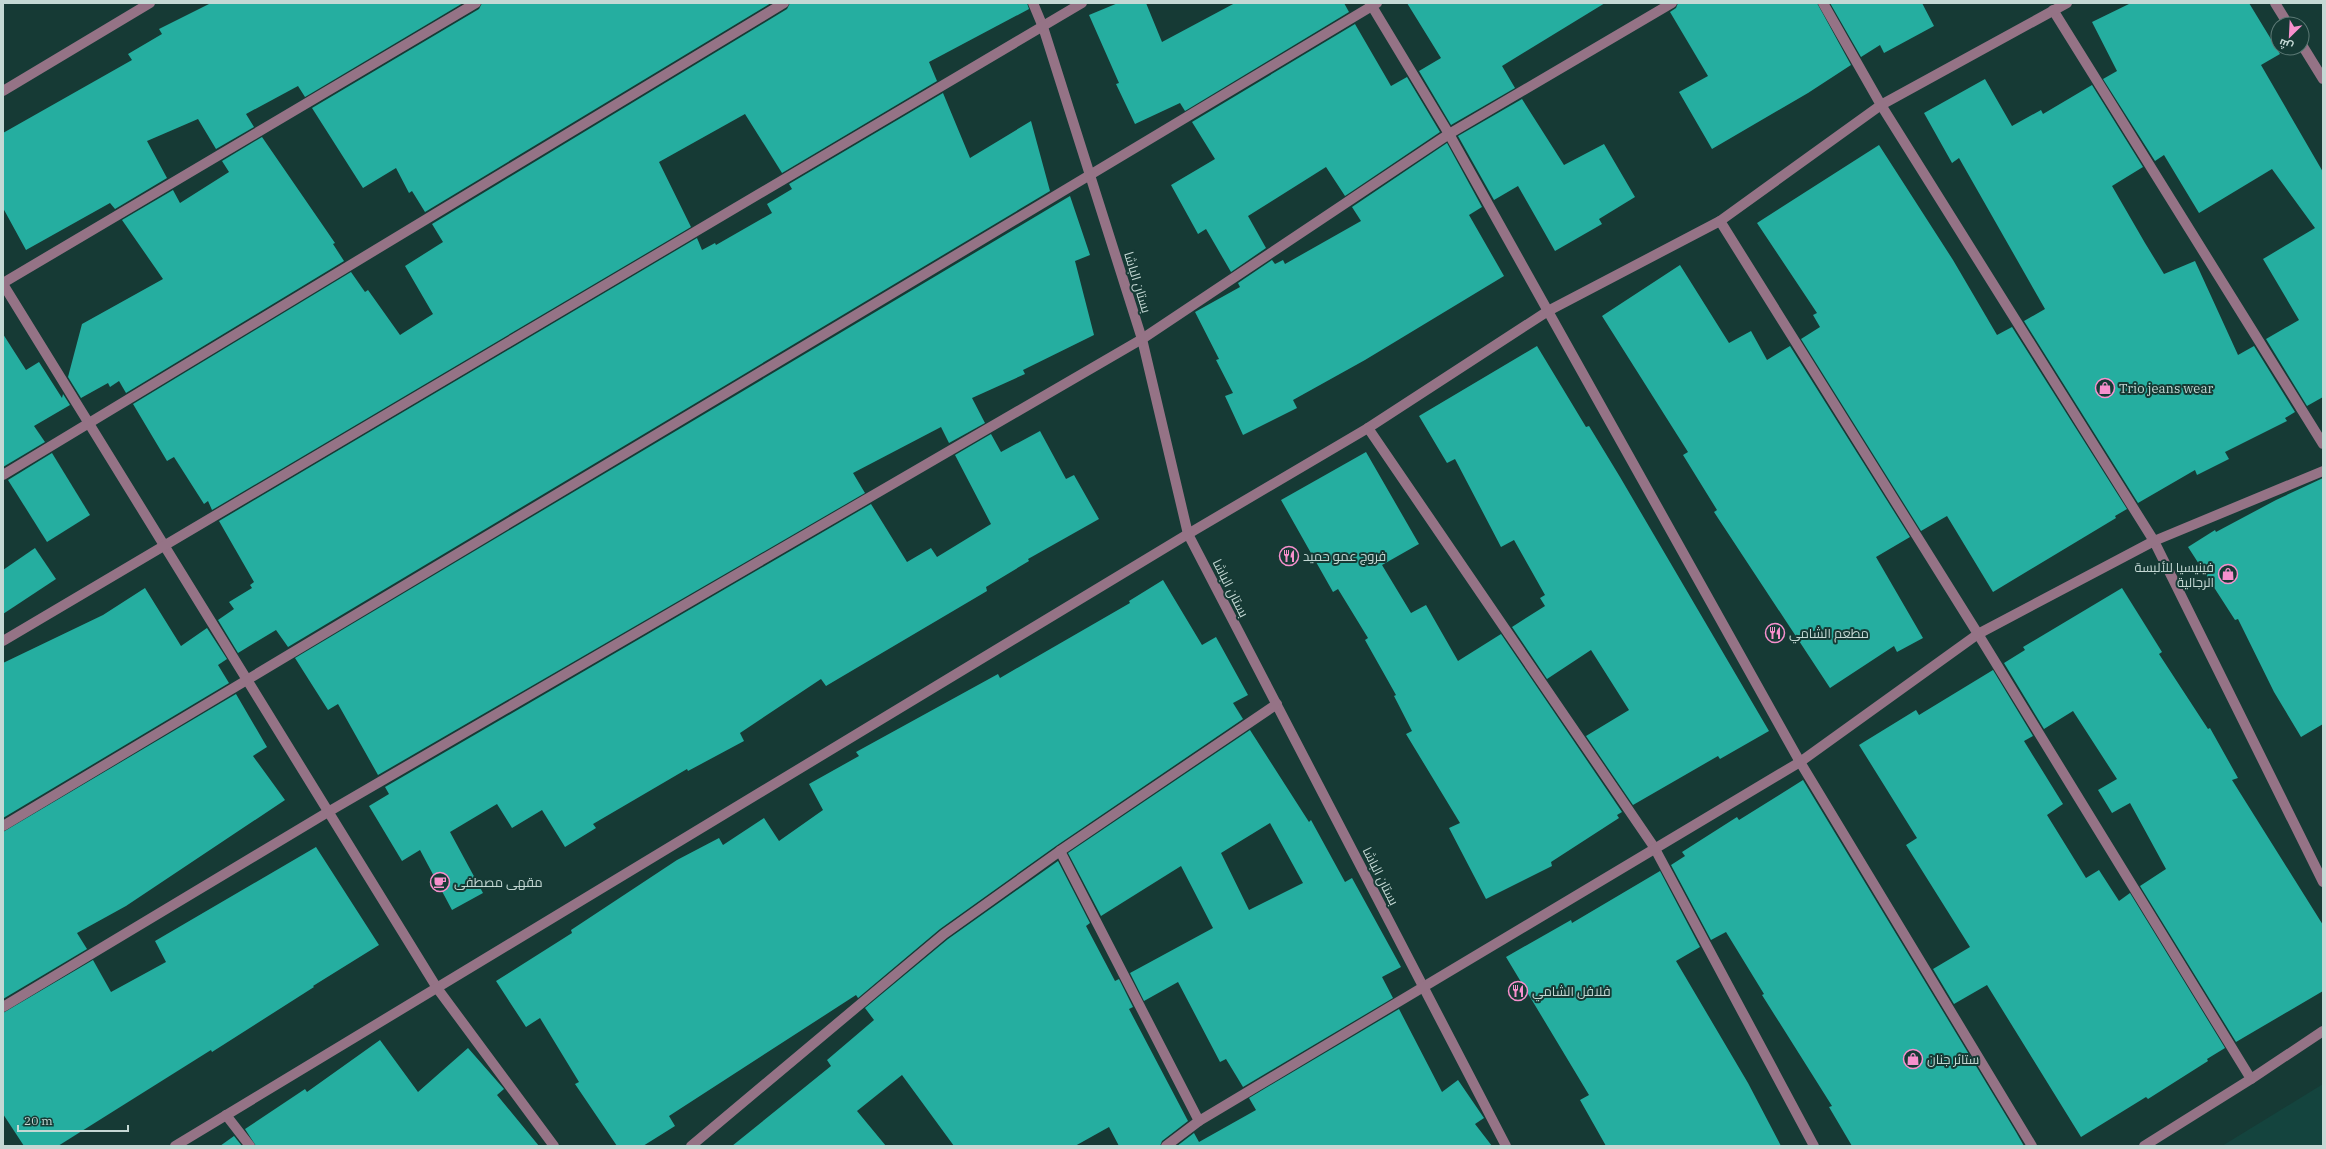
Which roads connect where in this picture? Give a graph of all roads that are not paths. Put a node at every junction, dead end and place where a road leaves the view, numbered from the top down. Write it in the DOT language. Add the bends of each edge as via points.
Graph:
graph roads {
  1 [pos="150,3"];
  2 [pos="476,3"];
  3 [pos="784,3"];
  4 [pos="1033,3"];
  5 [pos="1082,3"];
  6 [pos="1672,3"];
  7 [pos="1823,3"];
  8 [pos="2067,3"];
  9 [pos="2275,3"];
  10 [pos="1373,4"];
  11 [pos="2052,10"];
  12 [pos="2283,16"];
  13 [pos="1043,27"];
  14 [pos="2309,56"];
  15 [pos="2323,79"];
  16 [pos="3,91"];
  17 [pos="1881,105"];
  18 [pos="1449,134"];
  19 [pos="1091,175"];
  20 [pos="1720,221"];
  21 [pos="3,284"];
  22 [pos="1548,311"];
  23 [pos="1142,339"];
  24 [pos="89,424"];
  25 [pos="1368,428"];
  26 [pos="2323,444"];
  27 [pos="2323,471"];
  28 [pos="3,476"];
  29 [pos="1188,534"];
  30 [pos="2154,541"];
  31 [pos="164,545"];
  32 [pos="1978,634"];
  33 [pos="3,641"];
  34 [pos="247,679"];
  35 [pos="1277,704"];
  36 [pos="1800,762"];
  37 [pos="328,812"];
  38 [pos="3,826"];
  39 [pos="1654,847"];
  40 [pos="1060,851"];
  41 [pos="2323,882"];
  42 [pos="437,988"];
  43 [pos="1424,988"];
  44 [pos="3,1007"];
  45 [pos="2323,1031"];
  46 [pos="2251,1079"];
  47 [pos="226,1115"];
  48 [pos="1199,1121"];
  49 [pos="175,1146"];
  50 [pos="250,1146"];
  51 [pos="554,1146"];
  52 [pos="691,1146"];
  53 [pos="1166,1146"];
  54 [pos="1506,1146"];
  55 [pos="1814,1146"];
  56 [pos="2032,1146"];
  57 [pos="2144,1146"];
  1 -- 16 [label="street"];
  2 -- 21 [label="street"];
  3 -- 24 [label="street"];
  4 -- 13 [label="street, بستان الباشا"];
  5 -- 13 [label="street"];
  6 -- 18 [label="street"];
  7 -- 17 [label="street"];
  8 -- 11 [label="street"];
  9 -- 12 [label="street"];
  10 -- 18 [label="street"];
  10 -- 19 [label="street"];
  11 -- 17 [label="street"];
  11 -- 26 [label="street"];
  13 -- 19 [label="street, بستان الباشا"];
  13 -- 31 [label="street"];
  14 -- 15 [label="street"];
  17 -- 20 [label="street"];
  17 -- 30 [label="street"];
  18 -- 22 [label="street"];
  18 -- 23 [label="street"];
  19 -- 23 [label="street, بستان الباشا"];
  19 -- 34 [label="street"];
  20 -- 22 [label="street"];
  20 -- 32 [label="street"];
  21 -- 24 [label="street"];
  22 -- 25 [label="street"];
  22 -- 36 [label="street"];
  23 -- 29 [label="street, بستان الباشا"];
  23 -- 37 [label="street"];
  24 -- 28 [label="street"];
  24 -- 31 [label="street"];
  25 -- 29 [label="street"];
  25 -- 39 [label="street"];
  27 -- 30 [label="street"];
  29 -- 35 [label="street, بستان الباشا"];
  29 -- 42 [label="street"];
  30 -- 32 [label="street"];
  30 -- 41 [label="street"];
  31 -- 33 [label="street"];
  31 -- 34 [label="street"];
  32 -- 36 [label="street"];
  32 -- 46 [label="street"];
  34 -- 37 [label="street"];
  34 -- 38 [label="street"];
  35 -- 40 [label="street"];
  35 -- 43 [label="street, بستان الباشا"];
  36 -- 39 [label="street"];
  36 -- 56 [label="street"];
  37 -- 42 [label="street"];
  37 -- 44 [label="street"];
  39 -- 43 [label="street"];
  39 -- 55 [label="street"];
  40 -- 48 [label="street"];
  40 -- 52 [label="street" via="944,934"];
  42 -- 47 [label="street"];
  42 -- 51 [label="street"];
  43 -- 48 [label="street"];
  43 -- 54 [label="street, بستان الباشا"];
  45 -- 46 [label="street"];
  46 -- 57 [label="street"];
  47 -- 49 [label="street"];
  47 -- 50 [label="street"];
  48 -- 53 [label="street"];
}
